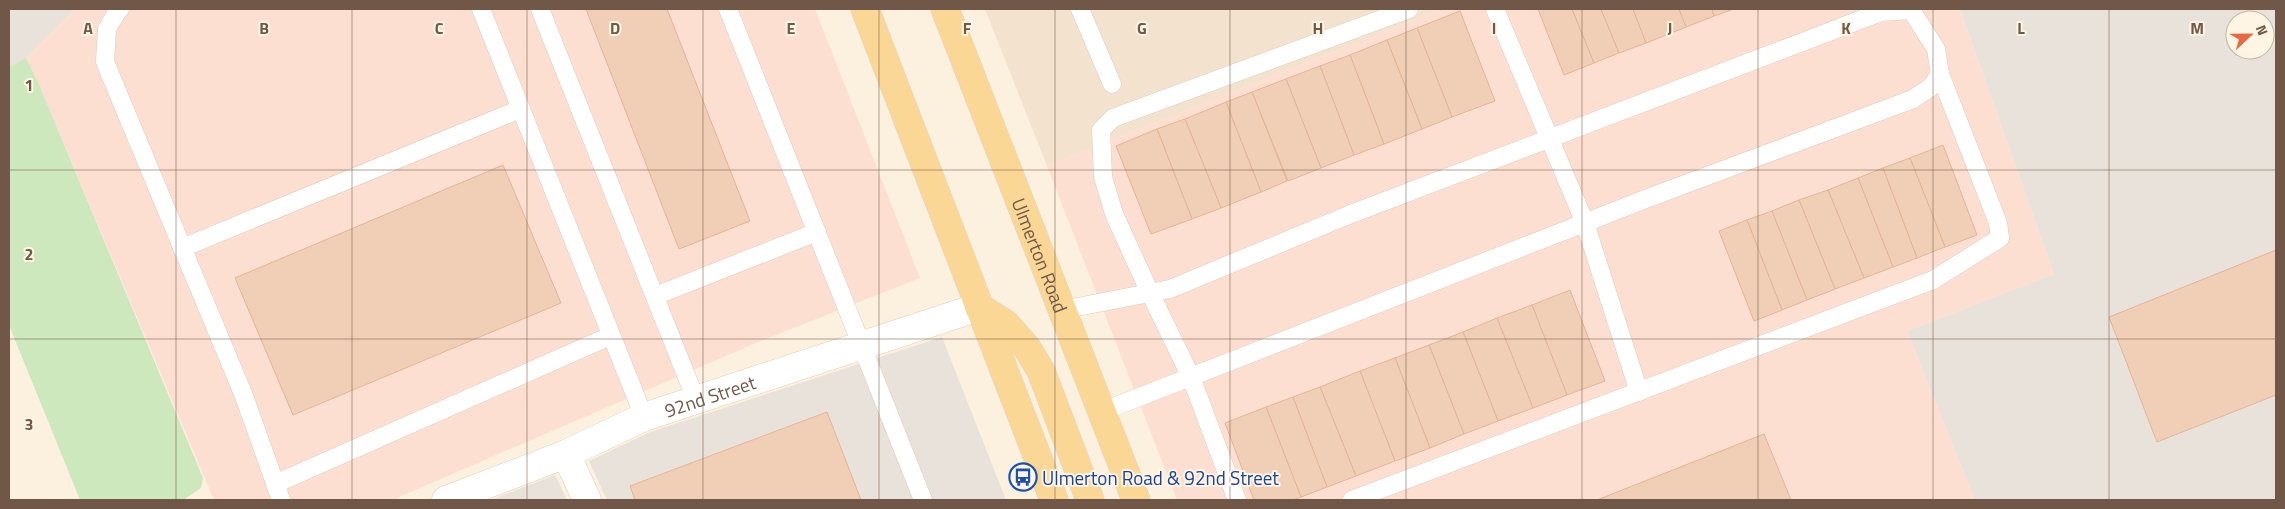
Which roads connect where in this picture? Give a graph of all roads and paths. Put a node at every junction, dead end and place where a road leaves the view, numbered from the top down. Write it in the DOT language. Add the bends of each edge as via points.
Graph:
graph roads {
  1 [pos="120,9"];
  2 [pos="481,9"];
  3 [pos="540,9"];
  4 [pos="728,9"];
  5 [pos="865,9"];
  6 [pos="945,9"];
  7 [pos="1080,9"];
  8 [pos="1409,9"];
  9 [pos="1495,9"];
  10 [pos="1911,9"];
  11 [pos="1940,74"];
  12 [pos="1112,84"];
  13 [pos="520,109"];
  14 [pos="1550,139"];
  15 [pos="1585,223"];
  16 [pos="817,232"];
  17 [pos="182,248"];
  18 [pos="1150,293"];
  19 [pos="655,296"];
  20 [pos="980,307"];
  21 [pos="1062,310"];
  22 [pos="610,336"];
  23 [pos="863,346"];
  24 [pos="1192,377"];
  25 [pos="1639,392"];
  26 [pos="696,400"];
  27 [pos="1101,412"];
  28 [pos="644,417"];
  29 [pos="566,454"];
  30 [pos="278,492"];
  31 [pos="446,500"];
  32 [pos="587,500"];
  33 [pos="922,500"];
  34 [pos="1054,500"];
  35 [pos="1090,500"];
  36 [pos="1136,500"];
  37 [pos="1238,500"];
  38 [pos="1352,500"];
  1 -- 17 [label="lane" via="107,29 105,62"];
  2 -- 13 [label="lane"];
  3 -- 19 [label="lane"];
  4 -- 16 [label="lane"];
  5 -- 20 [label="main road"];
  6 -- 21 [label="main road, Ulmerton Road"];
  7 -- 12 [label="lane"];
  8 -- 18 [label="lane" via="1113,118 1101,130 1103,177 1111,205"];
  9 -- 14 [label="lane"];
  10 -- 11 [label="lane" via="1936,49"];
  10 -- 14 [label="lane" via="1881,12"];
  11 -- 15 [label="lane" via="1932,87 1913,99"];
  11 -- 25 [label="lane" via="1998,223 2000,238 1933,280"];
  13 -- 17 [label="lane"];
  13 -- 22 [label="lane"];
  14 -- 15 [label="lane"];
  14 -- 18 [label="lane" via="1351,214 1170,289"];
  15 -- 24 [label="lane"];
  15 -- 25 [label="lane"];
  16 -- 19 [label="lane"];
  16 -- 23 [label="lane"];
  17 -- 30 [label="lane" via="244,396"];
  18 -- 21 [label="lane"];
  18 -- 24 [label="lane"];
  19 -- 26 [label="lane"];
  20 -- 23 [label="street, 92nd Street"];
  20 -- 34 [label="main road"];
  20 -- 35 [label="main road" via="1006,324 1032,355"];
  21 -- 27 [label="main road, Ulmerton Road"];
  22 -- 28 [label="lane"];
  22 -- 30 [label="lane"];
  23 -- 26 [label="street, 92nd Street"];
  23 -- 33 [label="lane"];
  24 -- 27 [label="lane"];
  24 -- 37 [label="lane"];
  25 -- 38 [label="lane"];
  26 -- 28 [label="street, 92nd Street"];
  27 -- 36 [label="main road, Ulmerton Road"];
  28 -- 29 [label="street, 92nd Street"];
  29 -- 31 [label="street, 92nd Street"];
  29 -- 32 [label="street"];
}
